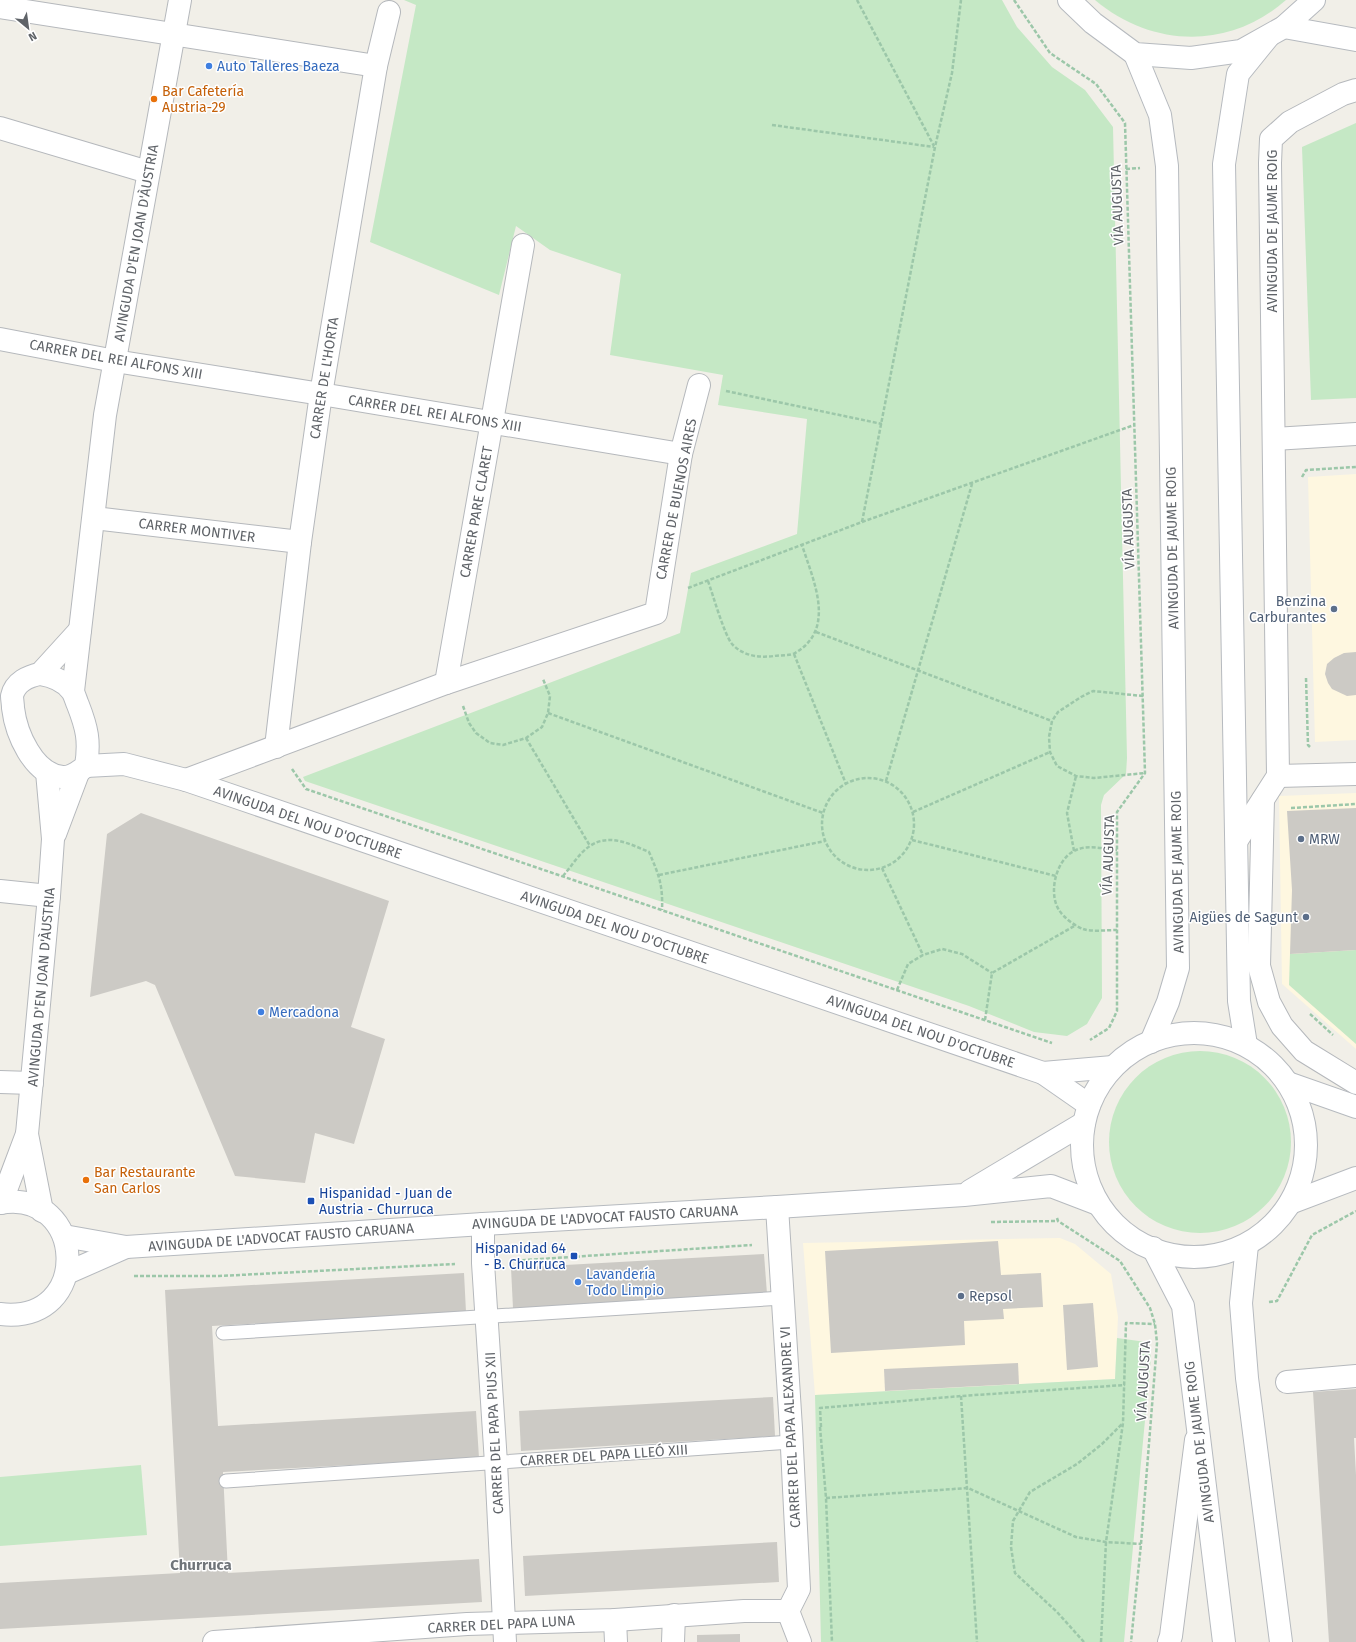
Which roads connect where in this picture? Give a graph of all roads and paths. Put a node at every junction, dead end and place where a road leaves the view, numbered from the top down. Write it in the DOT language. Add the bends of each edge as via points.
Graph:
graph roads {
  1 [pos="180,0"];
  2 [pos="857,0"];
  3 [pos="961,0"];
  4 [pos="1014,0"];
  5 [pos="1069,0"];
  6 [pos="1314,0"];
  7 [pos="0,7"];
  8 [pos="389,12"];
  9 [pos="1276,32"];
  10 [pos="173,34"];
  11 [pos="1356,40"];
  12 [pos="1135,54"];
  13 [pos="376,66"];
  14 [pos="1356,90"];
  15 [pos="772,125"];
  16 [pos="0,128"];
  17 [pos="935,147"];
  18 [pos="148,172"];
  19 [pos="523,246"];
  20 [pos="0,339"];
  21 [pos="116,361"];
  22 [pos="699,385"];
  23 [pos="321,394"];
  24 [pos="492,422"];
  25 [pos="882,424"];
  26 [pos="1134,425"];
  27 [pos="1356,434"];
  28 [pos="1274,439"];
  29 [pos="681,454"];
  30 [pos="1356,467"];
  31 [pos="972,483"];
  32 [pos="1302,485"];
  33 [pos="94,518"];
  34 [pos="862,522"];
  35 [pos="300,542"];
  36 [pos="802,545"];
  37 [pos="708,581"];
  38 [pos="656,606"];
  39 [pos="80,630"];
  40 [pos="816,632"];
  41 [pos="534,654"];
  42 [pos="794,654"];
  43 [pos="918,670"];
  44 [pos="40,674"];
  45 [pos="1306,674"];
  46 [pos="449,682"];
  47 [pos="73,691"];
  48 [pos="6,696"];
  49 [pos="1143,696"];
  50 [pos="548,713"];
  51 [pos="1052,721"];
  52 [pos="0,728"];
  53 [pos="88,734"];
  54 [pos="22,738"];
  55 [pos="526,738"];
  56 [pos="276,747"];
  57 [pos="1312,748"];
  58 [pos="1050,752"];
  59 [pos="124,764"];
  60 [pos="82,769"];
  61 [pos="46,772"];
  62 [pos="1145,773"];
  63 [pos="1356,774"];
  64 [pos="1076,776"];
  65 [pos="1278,776"];
  66 [pos="186,780"];
  67 [pos="886,782"];
  68 [pos="846,784"];
  69 [pos="1263,800"];
  70 [pos="1356,804"];
  71 [pos="1285,808"];
  72 [pos="913,812"];
  73 [pos="823,813"];
  74 [pos="53,839"];
  75 [pos="912,840"];
  76 [pos="1237,840"];
  77 [pos="825,841"];
  78 [pos="590,846"];
  79 [pos="1074,850"];
  80 [pos="1117,850"];
  81 [pos="882,868"];
  82 [pos="659,875"];
  83 [pos="563,876"];
  84 [pos="1056,876"];
  85 [pos="0,891"];
  86 [pos="49,896"];
  87 [pos="662,910"];
  88 [pos="1076,925"];
  89 [pos="1117,930"];
  90 [pos="923,956"];
  91 [pos="992,973"];
  92 [pos="897,990"];
  93 [pos="1309,1012"];
  94 [pos="985,1020"];
  95 [pos="1338,1039"];
  96 [pos="1151,1042"];
  97 [pos="1246,1045"];
  98 [pos="1073,1051"];
  99 [pos="1113,1067"];
  100 [pos="1052,1072"];
  101 [pos="0,1082"];
  102 [pos="32,1083"];
  103 [pos="1288,1083"];
  104 [pos="1356,1083"];
  105 [pos="1356,1107"];
  106 [pos="1087,1114"];
  107 [pos="27,1134"];
  108 [pos="1356,1178"];
  109 [pos="1051,1186"];
  110 [pos="964,1195"];
  111 [pos="0,1203"];
  112 [pos="1290,1203"];
  113 [pos="1098,1204"];
  114 [pos="777,1208"];
  115 [pos="42,1211"];
  116 [pos="1058,1221"];
  117 [pos="985,1222"];
  118 [pos="483,1224"];
  119 [pos="64,1236"];
  120 [pos="778,1240"];
  121 [pos="1247,1245"];
  122 [pos="126,1247"];
  123 [pos="1153,1248"];
  124 [pos="483,1263"];
  125 [pos="67,1273"];
  126 [pos="133,1276"];
  127 [pos="783,1298"];
  128 [pos="0,1314"];
  129 [pos="486,1316"];
  130 [pos="1155,1324"];
  131 [pos="223,1333"];
  132 [pos="1356,1376"];
  133 [pos="1287,1382"];
  134 [pos="1125,1385"];
  135 [pos="961,1396"];
  136 [pos="1124,1423"];
  137 [pos="821,1427"];
  138 [pos="1197,1431"];
  139 [pos="791,1442"];
  140 [pos="496,1463"];
  141 [pos="226,1481"];
  142 [pos="968,1488"];
  143 [pos="826,1498"];
  144 [pos="1019,1511"];
  145 [pos="1106,1542"];
  146 [pos="1141,1544"];
  147 [pos="788,1611"];
  148 [pos="674,1615"];
  149 [pos="615,1620"];
  150 [pos="505,1633"];
  151 [pos="406,1636"];
  152 [pos="358,1637"];
  153 [pos="214,1642"];
  154 [pos="616,1642"];
  155 [pos="673,1642"];
  156 [pos="800,1642"];
  157 [pos="977,1642"];
  158 [pos="1084,1642"];
  159 [pos="1101,1642"];
  160 [pos="1131,1642"];
  161 [pos="1169,1642"];
  162 [pos="1224,1642"];
  163 [pos="1281,1642"];
  1 -- 10 [label="street, AVINGUDA D'EN JOAN D'ÀUSTRIA"];
  2 -- 17 [label="path"];
  3 -- 17 [label="path" via="952,73"];
  4 -- 26 [label="path, VÍA AUGUSTA" via="1050,53 1096,84 1124,124"];
  5 -- 12 [label="street" via="1093,23"];
  6 -- 9 [label="street"];
  7 -- 10 [label="street"];
  8 -- 13 [label="street, CARRER DE L'HORTA"];
  9 -- 11 [label="street"];
  9 -- 12 [label="street" via="1241,51 1191,58"];
  9 -- 76 [label="street" via="1238,74 1224,164"];
  10 -- 13 [label="street"];
  10 -- 18 [label="street, AVINGUDA D'EN JOAN D'ÀUSTRIA"];
  12 -- 96 [label="street, AVINGUDA DE JAUME ROIG" via="1160,115 1167,166 1178,968 1168,1002"];
  13 -- 23 [label="street, CARRER DE L'HORTA"];
  14 -- 28 [label="street, AVINGUDA DE JAUME ROIG" via="1343,94 1290,122 1271,139"];
  15 -- 17 [label="path"];
  16 -- 18 [label="street"];
  17 -- 25 [label="path"];
  18 -- 21 [label="street, AVINGUDA D'EN JOAN D'ÀUSTRIA"];
  19 -- 24 [label="street, CARRER PARE CLARET"];
  20 -- 21 [label="street, CARRER DEL REI ALFONS XIII"];
  21 -- 23 [label="street, CARRER DEL REI ALFONS XIII"];
  21 -- 33 [label="street, AVINGUDA D'EN JOAN D'ÀUSTRIA" via="105,415"];
  22 -- 25 [label="path"];
  22 -- 29 [label="street, CARRER DE BUENOS AIRES"];
  23 -- 24 [label="street, CARRER DEL REI ALFONS XIII"];
  23 -- 35 [label="street, CARRER DE L'HORTA"];
  24 -- 29 [label="street, CARRER DEL REI ALFONS XIII"];
  24 -- 46 [label="street, CARRER PARE CLARET"];
  25 -- 34 [label="path"];
  26 -- 31 [label="path"];
  26 -- 49 [label="path, VÍA AUGUSTA"];
  27 -- 28 [label="street"];
  28 -- 65 [label="street, AVINGUDA DE JAUME ROIG"];
  29 -- 38 [label="street, CARRER DE BUENOS AIRES"];
  30 -- 32 [label="path" via="1306,470 1302,477"];
  31 -- 34 [label="path"];
  31 -- 43 [label="path"];
  33 -- 35 [label="street, CARRER MONTIVER"];
  33 -- 39 [label="street, AVINGUDA D'EN JOAN D'ÀUSTRIA"];
  34 -- 36 [label="path"];
  35 -- 56 [label="street, CARRER DE L'HORTA"];
  36 -- 37 [label="path"];
  36 -- 40 [label="path" via="820,606"];
  37 -- 38 [label="path"];
  37 -- 42 [label="path" via="732,643 745,654 761,657"];
  38 -- 41 [label="street, AVINGUDA DEL NOU D'OCTUBRE"];
  39 -- 44 [label="street"];
  39 -- 47 [label="street, AVINGUDA D'EN JOAN D'ÀUSTRIA"];
  40 -- 42 [label="path"];
  40 -- 43 [label="path"];
  41 -- 46 [label="street, AVINGUDA DEL NOU D'OCTUBRE"];
  41 -- 50 [label="path" via="550,696"];
  42 -- 68 [label="path"];
  43 -- 51 [label="path"];
  43 -- 67 [label="path"];
  44 -- 47 [label="street" via="61,680"];
  44 -- 48 [label="street" via="29,676"];
  45 -- 57 [label="path" via="1308,746"];
  46 -- 55 [label="path" via="476,733 490,743 503,745"];
  46 -- 56 [label="street, AVINGUDA DEL NOU D'OCTUBRE"];
  47 -- 53 [label="street"];
  48 -- 54 [label="street"];
  49 -- 51 [label="path" via="1093,691 1063,708"];
  49 -- 62 [label="path, VÍA AUGUSTA"];
  50 -- 55 [label="path" via="542,727"];
  50 -- 73 [label="path"];
  51 -- 58 [label="path"];
  52 -- 54 [label="street"];
  53 -- 59 [label="street, AVINGUDA DEL NOU D'OCTUBRE"];
  53 -- 60 [label="street" via="89,746"];
  54 -- 61 [label="street" via="31,756"];
  55 -- 78 [label="path"];
  56 -- 66 [label="street, AVINGUDA DEL NOU D'OCTUBRE"];
  56 -- 83 [label="path" via="306,789"];
  58 -- 64 [label="path" via="1057,766"];
  58 -- 72 [label="path"];
  59 -- 60 [label="street, AVINGUDA DEL NOU D'OCTUBRE"];
  59 -- 66 [label="street, AVINGUDA DEL NOU D'OCTUBRE"];
  60 -- 61 [label="street" via="62,777"];
  60 -- 74 [label="street, AVINGUDA D'EN JOAN D'ÀUSTRIA"];
  61 -- 74 [label="street, AVINGUDA D'EN JOAN D'ÀUSTRIA"];
  62 -- 64 [label="path" via="1094,778"];
  62 -- 80 [label="path, VÍA AUGUSTA" via="1117,812"];
  63 -- 65 [label="street"];
  64 -- 79 [label="path" via="1067,813"];
  65 -- 69 [label="street"];
  66 -- 100 [label="street, AVINGUDA DEL NOU D'OCTUBRE"];
  67 -- 68 [label="path" via="863,778"];
  67 -- 72 [label="path" via="906,797"];
  68 -- 73 [label="path" via="831,796"];
  69 -- 76 [label="street"];
  69 -- 104 [label="street" via="1259,966 1269,1002 1282,1026 1304,1051"];
  70 -- 71 [label="path"];
  72 -- 75 [label="path"];
  73 -- 77 [label="path"];
  74 -- 86 [label="street, AVINGUDA D'EN JOAN D'ÀUSTRIA"];
  75 -- 81 [label="path" via="902,856"];
  75 -- 84 [label="path"];
  76 -- 97 [label="street" via="1239,1002"];
  77 -- 81 [label="path" via="836,857 852,867 864,870"];
  77 -- 82 [label="path"];
  78 -- 82 [label="path" via="608,839 625,842 649,852"];
  78 -- 83 [label="path"];
  79 -- 80 [label="path" via="1086,847"];
  79 -- 84 [label="path" via="1064,859"];
  80 -- 89 [label="path, VÍA AUGUSTA"];
  81 -- 90 [label="path"];
  82 -- 87 [label="path"];
  83 -- 87 [label="path"];
  84 -- 88 [label="path" via="1054,894 1058,910"];
  85 -- 86 [label="street"];
  86 -- 102 [label="street, AVINGUDA D'EN JOAN D'ÀUSTRIA"];
  87 -- 92 [label="path"];
  88 -- 89 [label="path" via="1084,929"];
  88 -- 91 [label="path"];
  89 -- 98 [label="path, VÍA AUGUSTA" via="1116,1011 1109,1028"];
  90 -- 91 [label="path" via="942,949 962,954"];
  90 -- 92 [label="path" via="908,964"];
  91 -- 94 [label="path"];
  92 -- 94 [label="path"];
  93 -- 95 [label="path"];
  94 -- 98 [label="path"];
  96 -- 97 [label="street" via="1169,1036 1192,1033 1213,1034"];
  96 -- 99 [label="street" via="1123,1058"];
  97 -- 103 [label="street" via="1266,1058"];
  98 -- 100 [label="path, VÍA AUGUSTA" via="1064,1056"];
  99 -- 100 [label="street, AVINGUDA DEL NOU D'OCTUBRE"];
  99 -- 106 [label="street" via="1100,1083"];
  100 -- 106 [label="street, AVINGUDA DEL NOU D'OCTUBRE"];
  101 -- 102 [label="street"];
  102 -- 107 [label="street, AVINGUDA D'EN JOAN D'ÀUSTRIA"];
  103 -- 105 [label="street"];
  103 -- 112 [label="street" via="1303,1116 1307,1143 1305,1166"];
  106 -- 110 [label="street, AVINGUDA DE L'ADVOCAT FAUSTO CARUANA"];
  106 -- 113 [label="street" via="1082,1156 1086,1178"];
  107 -- 111 [label="street, AVINGUDA D'EN JOAN D'ÀUSTRIA"];
  107 -- 115 [label="street, AVINGUDA D'EN JOAN D'ÀUSTRIA"];
  108 -- 112 [label="street"];
  109 -- 110 [label="street, AVINGUDA DE L'ADVOCAT FAUSTO CARUANA"];
  109 -- 113 [label="street, AVINGUDA DE L'ADVOCAT FAUSTO CARUANA"];
  109 -- 116 [label="path"];
  110 -- 114 [label="street, AVINGUDA DE L'ADVOCAT FAUSTO CARUANA"];
  111 -- 115 [label="street" via="22,1203"];
  112 -- 121 [label="street" via="1266,1231"];
  113 -- 123 [label="street" via="1117,1227"];
  114 -- 118 [label="street, AVINGUDA DE L'ADVOCAT FAUSTO CARUANA"];
  114 -- 120 [label="street, CARRER DEL PAPA ALEXANDRE VI"];
  115 -- 119 [label="street" via="56,1223"];
  116 -- 117 [label="path"];
  116 -- 130 [label="path, VÍA AUGUSTA" via="1120,1261 1150,1308"];
  118 -- 122 [label="street, AVINGUDA DE L'ADVOCAT FAUSTO CARUANA"];
  118 -- 124 [label="street, CARRER DEL PAPA PIUS XII"];
  119 -- 122 [label="street, AVINGUDA DE L'ADVOCAT FAUSTO CARUANA"];
  119 -- 125 [label="street" via="69,1254"];
  120 -- 124 [label="path" via="764,1245"];
  120 -- 127 [label="street, CARRER DEL PAPA ALEXANDRE VI"];
  121 -- 123 [label="street" via="1214,1255 1196,1257 1169,1255"];
  121 -- 163 [label="street" via="1241,1303 1247,1378"];
  122 -- 125 [label="street, AVINGUDA DE L'ADVOCAT FAUSTO CARUANA"];
  123 -- 138 [label="street, AVINGUDA DE JAUME ROIG" via="1183,1306"];
  124 -- 126 [label="path" via="219,1276"];
  124 -- 129 [label="street, CARRER DEL PAPA PIUS XII"];
  125 -- 128 [label="street" via="61,1288 43,1306 28,1313"];
  127 -- 129 [label="lane"];
  127 -- 139 [label="street, CARRER DEL PAPA ALEXANDRE VI"];
  129 -- 131 [label="lane"];
  129 -- 140 [label="street, CARRER DEL PAPA PIUS XII"];
  130 -- 134 [label="path" via="1126,1323"];
  130 -- 146 [label="path, VÍA AUGUSTA" via="1157,1343"];
  132 -- 133 [label="street"];
  134 -- 135 [label="path"];
  134 -- 136 [label="path"];
  135 -- 137 [label="path" via="820,1408"];
  135 -- 142 [label="path"];
  136 -- 144 [label="path" via="1078,1464 1030,1492"];
  136 -- 145 [label="path"];
  138 -- 161 [label="street" via="1172,1636"];
  138 -- 162 [label="street, AVINGUDA DE JAUME ROIG"];
  139 -- 140 [label="lane, CARRER DEL PAPA LLEÓ XIII"];
  139 -- 147 [label="street, CARRER DEL PAPA ALEXANDRE VI" via="798,1589"];
  140 -- 141 [label="lane, CARRER DEL PAPA LLEÓ XIII"];
  140 -- 150 [label="street, CARRER DEL PAPA PIUS XII"];
  142 -- 143 [label="path"];
  142 -- 144 [label="path"];
  142 -- 157 [label="path"];
  144 -- 145 [label="path" via="1076,1537"];
  144 -- 158 [label="path" via="1013,1521 1011,1547 1015,1573 1057,1612"];
  145 -- 146 [label="path"];
  145 -- 159 [label="path"];
  146 -- 160 [label="path, VÍA AUGUSTA"];
  147 -- 148 [label="street, CARRER DEL PAPA LUNA"];
  147 -- 156 [label="street"];
  148 -- 149 [label="street, CARRER DEL PAPA LUNA"];
  148 -- 155 [label="street"];
  149 -- 150 [label="street, CARRER DEL PAPA LUNA"];
  149 -- 154 [label="street"];
  150 -- 151 [label="street, CARRER DEL PAPA LUNA" via="467,1624"];
  151 -- 152 [label="street, CARRER DEL PAPA LUNA"];
  152 -- 153 [label="street, CARRER DEL PAPA LUNA"];
}
